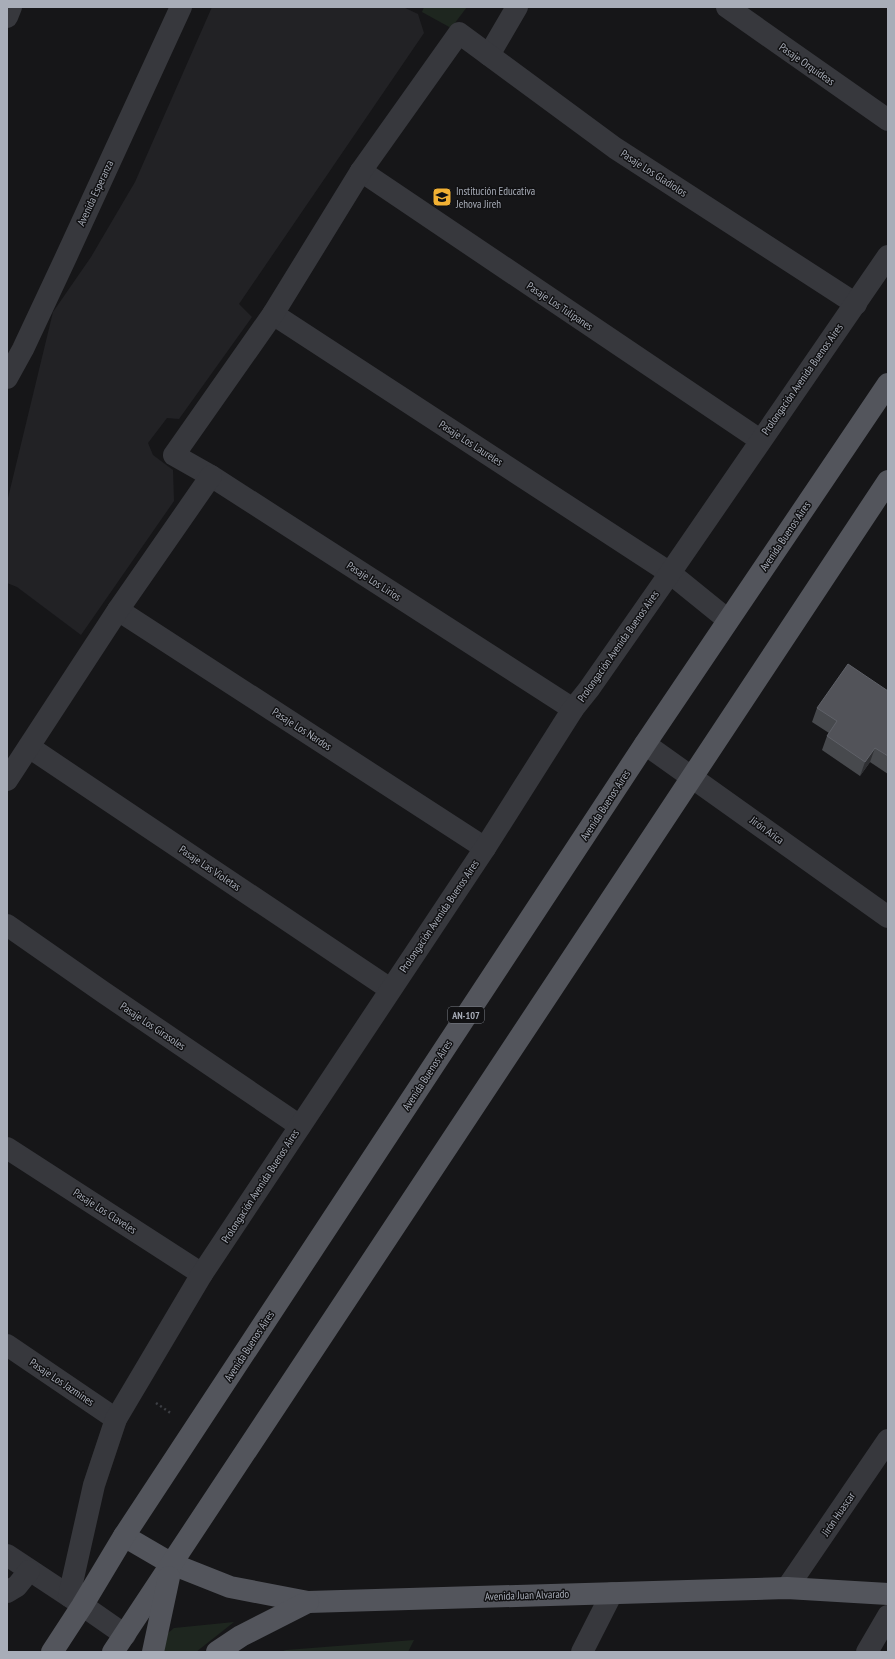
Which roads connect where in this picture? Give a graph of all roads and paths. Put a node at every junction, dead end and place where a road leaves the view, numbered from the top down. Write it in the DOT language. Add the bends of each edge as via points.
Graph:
graph roads {
  1 [pos="11,7"];
  2 [pos="181,7"];
  3 [pos="517,7"];
  4 [pos="727,7"];
  5 [pos="7,18"];
  6 [pos="489,54"];
  7 [pos="888,120"];
  8 [pos="361,171"];
  9 [pos="888,256"];
  10 [pos="856,304"];
  11 [pos="273,314"];
  12 [pos="7,378"];
  13 [pos="888,384"];
  14 [pos="760,440"];
  15 [pos="211,476"];
  16 [pos="888,481"];
  17 [pos="670,573"];
  18 [pos="118,610"];
  19 [pos="728,620"];
  20 [pos="573,708"];
  21 [pos="645,744"];
  22 [pos="29,747"];
  23 [pos="693,777"];
  24 [pos="7,780"];
  25 [pos="485,848"];
  26 [pos="888,917"];
  27 [pos="7,925"];
  28 [pos="390,988"];
  29 [pos="300,1126"];
  30 [pos="7,1148"];
  31 [pos="202,1274"];
  32 [pos="7,1345"];
  33 [pos="116,1419"];
  34 [pos="888,1440"];
  35 [pos="124,1536"];
  36 [pos="7,1555"];
  37 [pos="172,1564"];
  38 [pos="29,1571"];
  39 [pos="787,1588"];
  40 [pos="7,1592"];
  41 [pos="612,1592"];
  42 [pos="888,1594"];
  43 [pos="76,1601"];
  44 [pos="308,1602"];
  45 [pos="888,1616"];
  46 [pos="119,1644"];
  47 [pos="52,1652"];
  48 [pos="153,1652"];
  49 [pos="217,1652"];
  50 [pos="582,1652"];
  51 [pos="867,1652"];
  1 -- 5 [label="street"];
  2 -- 12 [label="street, Avenida Esperanza" via="67,255"];
  3 -- 6 [label="street"];
  4 -- 7 [label="street, Pasaje Orquideas"];
  6 -- 8 [label="street, Pasaje Los Gladiolos" via="459,33"];
  6 -- 10 [label="street, Pasaje Los Gladiolos" via="615,148"];
  8 -- 11 [label="street"];
  8 -- 14 [label="street, Pasaje Los Tulipanes"];
  9 -- 10 [label="street, Prolongación Avenida Buenos Aires"];
  10 -- 14 [label="street, Prolongación Avenida Buenos Aires"];
  11 -- 15 [label="street, Pasaje Los Lirios" via="174,455"];
  11 -- 17 [label="street, Pasaje Los Laureles"];
  13 -- 19 [label="main road, Avenida Buenos Aires / AN-107"];
  14 -- 17 [label="street, Prolongación Avenida Buenos Aires"];
  15 -- 18 [label="street"];
  15 -- 20 [label="street, Pasaje Los Lirios"];
  16 -- 23 [label="main road"];
  17 -- 19 [label="street, Pasaje Los Laureles"];
  17 -- 20 [label="street, Prolongación Avenida Buenos Aires"];
  18 -- 22 [label="street"];
  18 -- 25 [label="street, Pasaje Los Nardos"];
  19 -- 21 [label="main road, Avenida Buenos Aires / AN-107"];
  20 -- 25 [label="street, Prolongación Avenida Buenos Aires"];
  21 -- 23 [label="street, Jirón Arica"];
  21 -- 35 [label="main road, Avenida Buenos Aires / AN-107"];
  22 -- 24 [label="street"];
  22 -- 28 [label="street, Pasaje Las Violetas"];
  23 -- 26 [label="street, Jirón Arica"];
  23 -- 37 [label="main road"];
  25 -- 28 [label="street, Prolongación Avenida Buenos Aires"];
  27 -- 29 [label="street, Pasaje Los Girasoles"];
  28 -- 29 [label="street, Prolongación Avenida Buenos Aires"];
  29 -- 31 [label="street, Prolongación Avenida Buenos Aires"];
  30 -- 31 [label="street, Pasaje Los Claveles"];
  31 -- 33 [label="street, Prolongación Avenida Buenos Aires"];
  32 -- 33 [label="street, Pasaje Los Jazmines"];
  33 -- 43 [label="street, Prolongación Avenida Buenos Aires" via="94,1485"];
  34 -- 39 [label="street, Jirón Huascar"];
  35 -- 37 [label="main road, Avenida Juan Alvarado"];
  35 -- 43 [label="main road, Avenida Buenos Aires / AN-107"];
  36 -- 38 [label="street"];
  37 -- 44 [label="main road, Avenida Juan Alvarado" via="230,1587"];
  37 -- 46 [label="main road"];
  37 -- 48 [label="main road"];
  38 -- 40 [label="street" via="17,1586"];
  38 -- 43 [label="street"];
  39 -- 41 [label="main road, Avenida Juan Alvarado"];
  39 -- 42 [label="main road, Avenida Juan Alvarado"];
  41 -- 44 [label="main road, Avenida Juan Alvarado"];
  41 -- 50 [label="street"];
  43 -- 46 [label="street"];
  43 -- 47 [label="main road, Avenida Buenos Aires / AN-107"];
  44 -- 49 [label="main road" via="241,1636"];
  45 -- 51 [label="street"];
}
